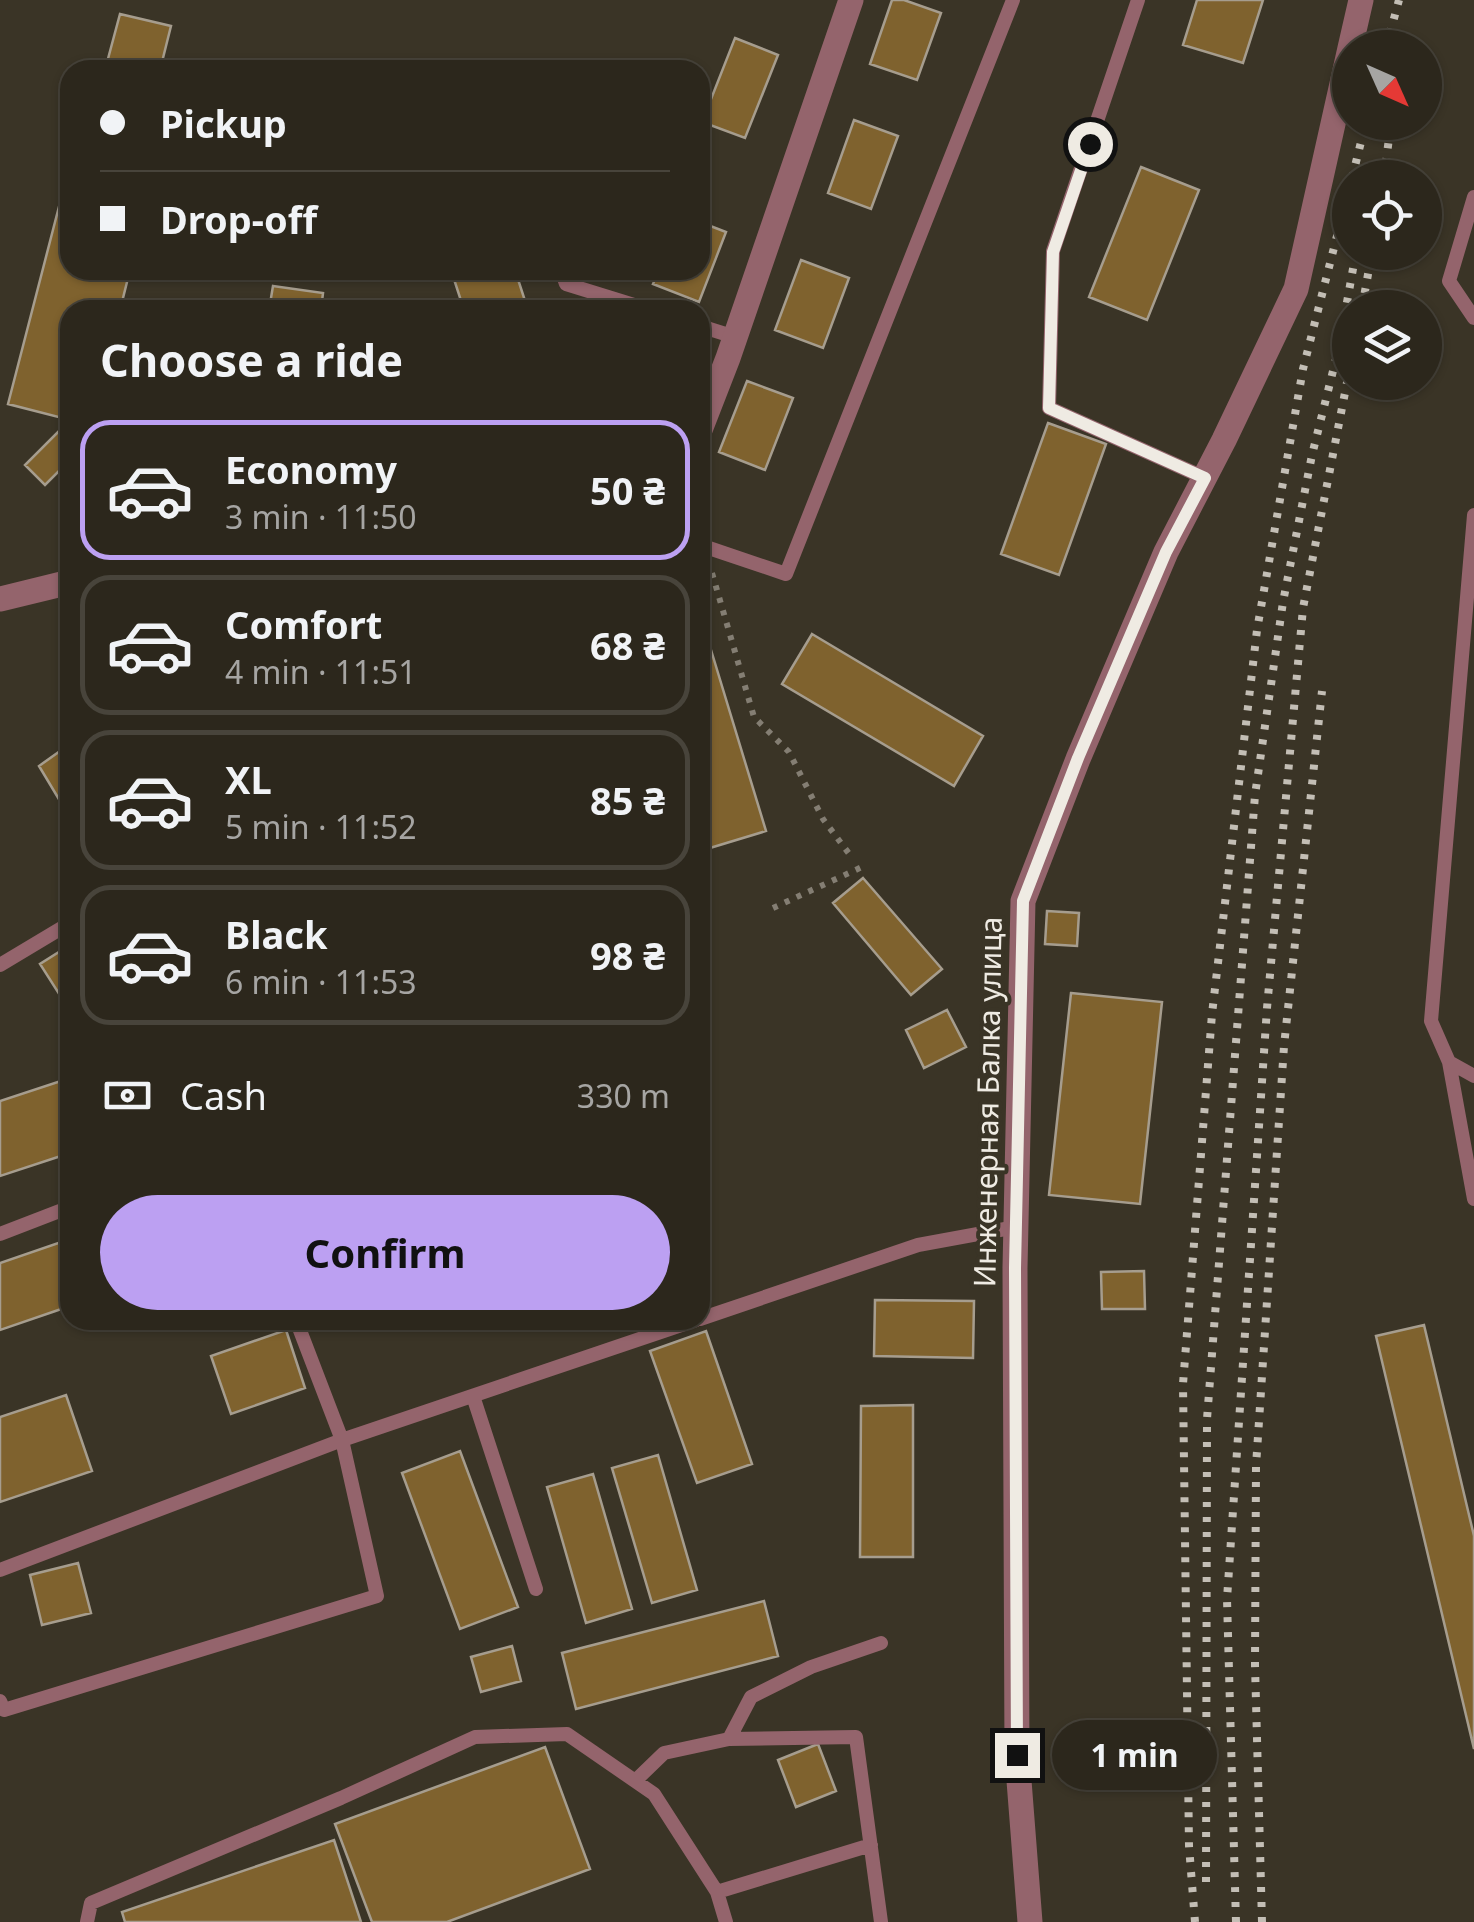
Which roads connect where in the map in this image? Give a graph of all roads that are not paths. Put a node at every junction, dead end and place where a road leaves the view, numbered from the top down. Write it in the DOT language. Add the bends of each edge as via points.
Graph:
graph roads {
  1 [pos="851,0"];
  2 [pos="1013,0"];
  3 [pos="1138,0"];
  4 [pos="1361,0"];
  5 [pos="1354,30"];
  6 [pos="1332,128"];
  7 [pos="1474,197"];
  8 [pos="565,280"];
  9 [pos="618,300"];
  10 [pos="1474,318"];
  11 [pos="710,329"];
  12 [pos="735,337"];
  13 [pos="710,403"];
  14 [pos="1205,478"];
  15 [pos="1474,516"];
  16 [pos="710,548"];
  17 [pos="60,584"];
  18 [pos="0,599"];
  19 [pos="60,929"];
  20 [pos="0,965"];
  21 [pos="1449,1062"];
  22 [pos="1474,1076"];
  23 [pos="1474,1199"];
  24 [pos="60,1211"];
  25 [pos="1016,1228"];
  26 [pos="0,1234"];
  27 [pos="710,1315"];
  28 [pos="300,1330"];
  29 [pos="666,1330"];
  30 [pos="473,1396"];
  31 [pos="342,1440"];
  32 [pos="0,1570"];
  33 [pos="536,1590"];
  34 [pos="882,1643"];
  35 [pos="0,1701"];
  36 [pos="729,1738"];
  37 [pos="635,1781"];
  38 [pos="870,1846"];
  39 [pos="717,1892"];
  40 [pos="87,1922"];
  41 [pos="726,1922"];
  42 [pos="880,1922"];
  43 [pos="1030,1922"];
  1 -- 12 [label="street"];
  2 -- 16 [label="lane" via="786,574"];
  3 -- 14 [label="lane" via="1053,252 1049,408"];
  4 -- 5 [label="street, Инженерная Балка улица"];
  6 -- 14 [label="street, Инженерная Балка улица" via="1296,288"];
  7 -- 10 [label="lane" via="1450,282"];
  8 -- 9 [label="lane"];
  11 -- 12 [label="lane"];
  12 -- 13 [label="street"];
  14 -- 25 [label="street, Инженерная Балка улица" via="1166,552 1023,901"];
  15 -- 21 [label="lane" via="1431,1021"];
  17 -- 18 [label="street"];
  19 -- 20 [label="lane"];
  21 -- 22 [label="lane"];
  21 -- 23 [label="lane"];
  24 -- 26 [label="lane"];
  25 -- 27 [label="lane" via="918,1245"];
  25 -- 43 [label="street, Инженерная Балка улица" via="1017,1755"];
  28 -- 31 [label="lane"];
  29 -- 30 [label="lane"];
  30 -- 31 [label="lane"];
  30 -- 33 [label="lane"];
  31 -- 32 [label="lane"];
  31 -- 35 [label="lane" via="377,1596 4,1710"];
  34 -- 36 [label="lane" via="752,1697"];
  36 -- 37 [label="lane" via="664,1753"];
  36 -- 38 [label="lane" via="856,1737"];
  37 -- 39 [label="lane" via="654,1794"];
  37 -- 40 [label="lane" via="567,1734 475,1737 92,1903"];
  38 -- 39 [label="lane"];
  38 -- 42 [label="lane"];
  39 -- 41 [label="lane"];
}
